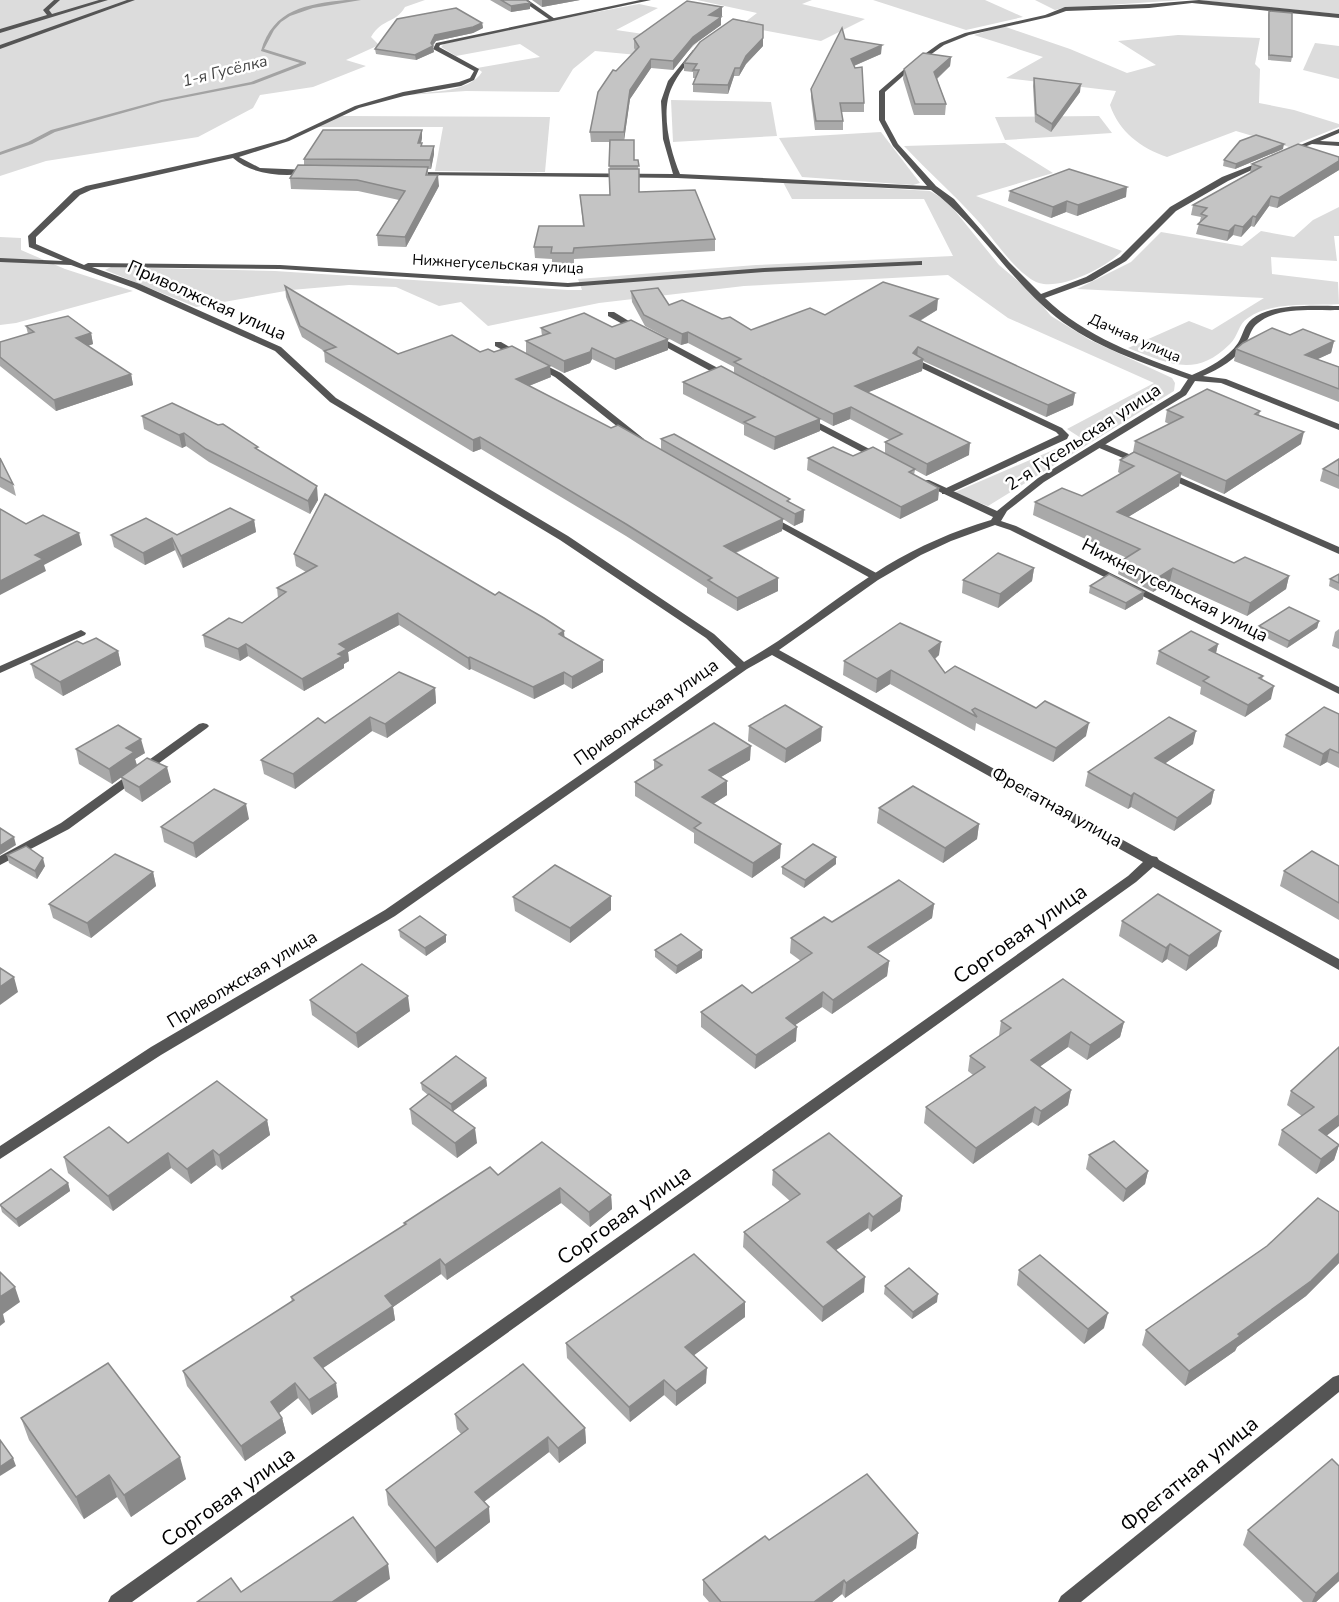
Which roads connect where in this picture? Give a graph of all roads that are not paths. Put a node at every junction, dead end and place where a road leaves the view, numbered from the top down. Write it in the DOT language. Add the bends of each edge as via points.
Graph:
graph roads {
  1 [pos="57,0"];
  2 [pos="105,0"];
  3 [pos="132,0"];
  4 [pos="524,0"];
  5 [pos="648,0"];
  6 [pos="51,16"];
  7 [pos="1339,16"];
  8 [pos="552,19"];
  9 [pos="0,31"];
  10 [pos="0,47"];
  11 [pos="696,48"];
  12 [pos="1339,131"];
  13 [pos="1311,143"];
  14 [pos="1339,144"];
  15 [pos="234,156"];
  16 [pos="320,172"];
  17 [pos="400,173"];
  18 [pos="677,176"];
  19 [pos="933,188"];
  20 [pos="0,260"];
  21 [pos="920,263"];
  22 [pos="75,264"];
  23 [pos="1040,297"];
  24 [pos="1339,308"];
  25 [pos="611,314"];
  26 [pos="498,344"];
  27 [pos="918,363"];
  28 [pos="1193,378"];
  29 [pos="736,381"];
  30 [pos="799,414"];
  31 [pos="1339,427"];
  32 [pos="1100,445"];
  33 [pos="649,447"];
  34 [pos="882,459"];
  35 [pos="914,476"];
  36 [pos="945,492"];
  37 [pos="758,511"];
  38 [pos="997,519"];
  39 [pos="1339,551"];
  40 [pos="876,577"];
  41 [pos="81,633"];
  42 [pos="773,651"];
  43 [pos="743,667"];
  44 [pos="0,670"];
  45 [pos="1339,691"];
  46 [pos="203,726"];
  47 [pos="1153,860"];
  48 [pos="0,861"];
  49 [pos="1339,965"];
  50 [pos="0,1154"];
  51 [pos="1339,1382"];
  52 [pos="117,1602"];
  53 [pos="1067,1602"];
  1 -- 6 [label="street" via="46,10"];
  2 -- 6 [label="street"];
  3 -- 10 [label="street"];
  4 -- 8 [label="street"];
  5 -- 8 [label="street"];
  6 -- 9 [label="street"];
  7 -- 19 [label="street, Дачная улица" via="1192,1 1065,9 942,44 882,91 882,120 895,146"];
  8 -- 15 [label="street" via="438,44 435,48 477,70 472,79 461,84 357,107 287,140"];
  11 -- 18 [label="street" via="673,78 664,101 670,162"];
  12 -- 13 [label="street"];
  13 -- 14 [label="street"];
  13 -- 23 [label="street" via="1225,179 1173,208 1123,259 1089,279"];
  15 -- 16 [label="street" via="242,165 255,169"];
  15 -- 22 [label="street" via="105,183 77,193 32,236 32,245"];
  17 -- 18 [label="street"];
  18 -- 19 [label="street"];
  19 -- 23 [label="street, Дачная улица" via="951,201"];
  20 -- 22 [label="street"];
  21 -- 22 [label="street, Нижнегусельская улица" via="568,285 280,267"];
  22 -- 43 [label="street, Приволжская улица" via="137,286 278,349 333,400 564,538 711,636"];
  23 -- 28 [label="street, Дачная улица" via="1058,315 1091,337"];
  24 -- 28 [label="street, 2-я Гусельская улица" via="1272,313 1254,320 1241,345 1210,370"];
  25 -- 29 [label="street"];
  26 -- 33 [label="street" via="558,375"];
  27 -- 36 [label="street" via="1064,435"];
  28 -- 31 [label="street, Дачная улица" via="1223,381"];
  28 -- 32 [label="street, 2-я Гусельская улица" via="1183,393"];
  30 -- 34 [label="street"];
  32 -- 38 [label="street, 2-я Гусельская улица" via="1041,480 1003,509"];
  32 -- 39 [label="street"];
  35 -- 36 [label="street, Нижнегусельская улица"];
  36 -- 38 [label="street, Нижнегусельская улица"];
  37 -- 40 [label="street"];
  38 -- 40 [label="street, 2-я Гусельская улица" via="954,535"];
  38 -- 45 [label="street, Нижнегусельская улица"];
  40 -- 42 [label="street, 2-я Гусельская улица"];
  41 -- 44 [label="street"];
  42 -- 43 [label="street, 2-я Гусельская улица"];
  42 -- 47 [label="street, Фрегатная улица"];
  43 -- 50 [label="street, Приволжская улица" via="390,913 156,1052"];
  46 -- 48 [label="street" via="65,826"];
  47 -- 49 [label="street, Фрегатная улица"];
  47 -- 52 [label="street, Сорговая улица" via="1132,879"];
  51 -- 53 [label="street, Фрегатная улица"];
}
